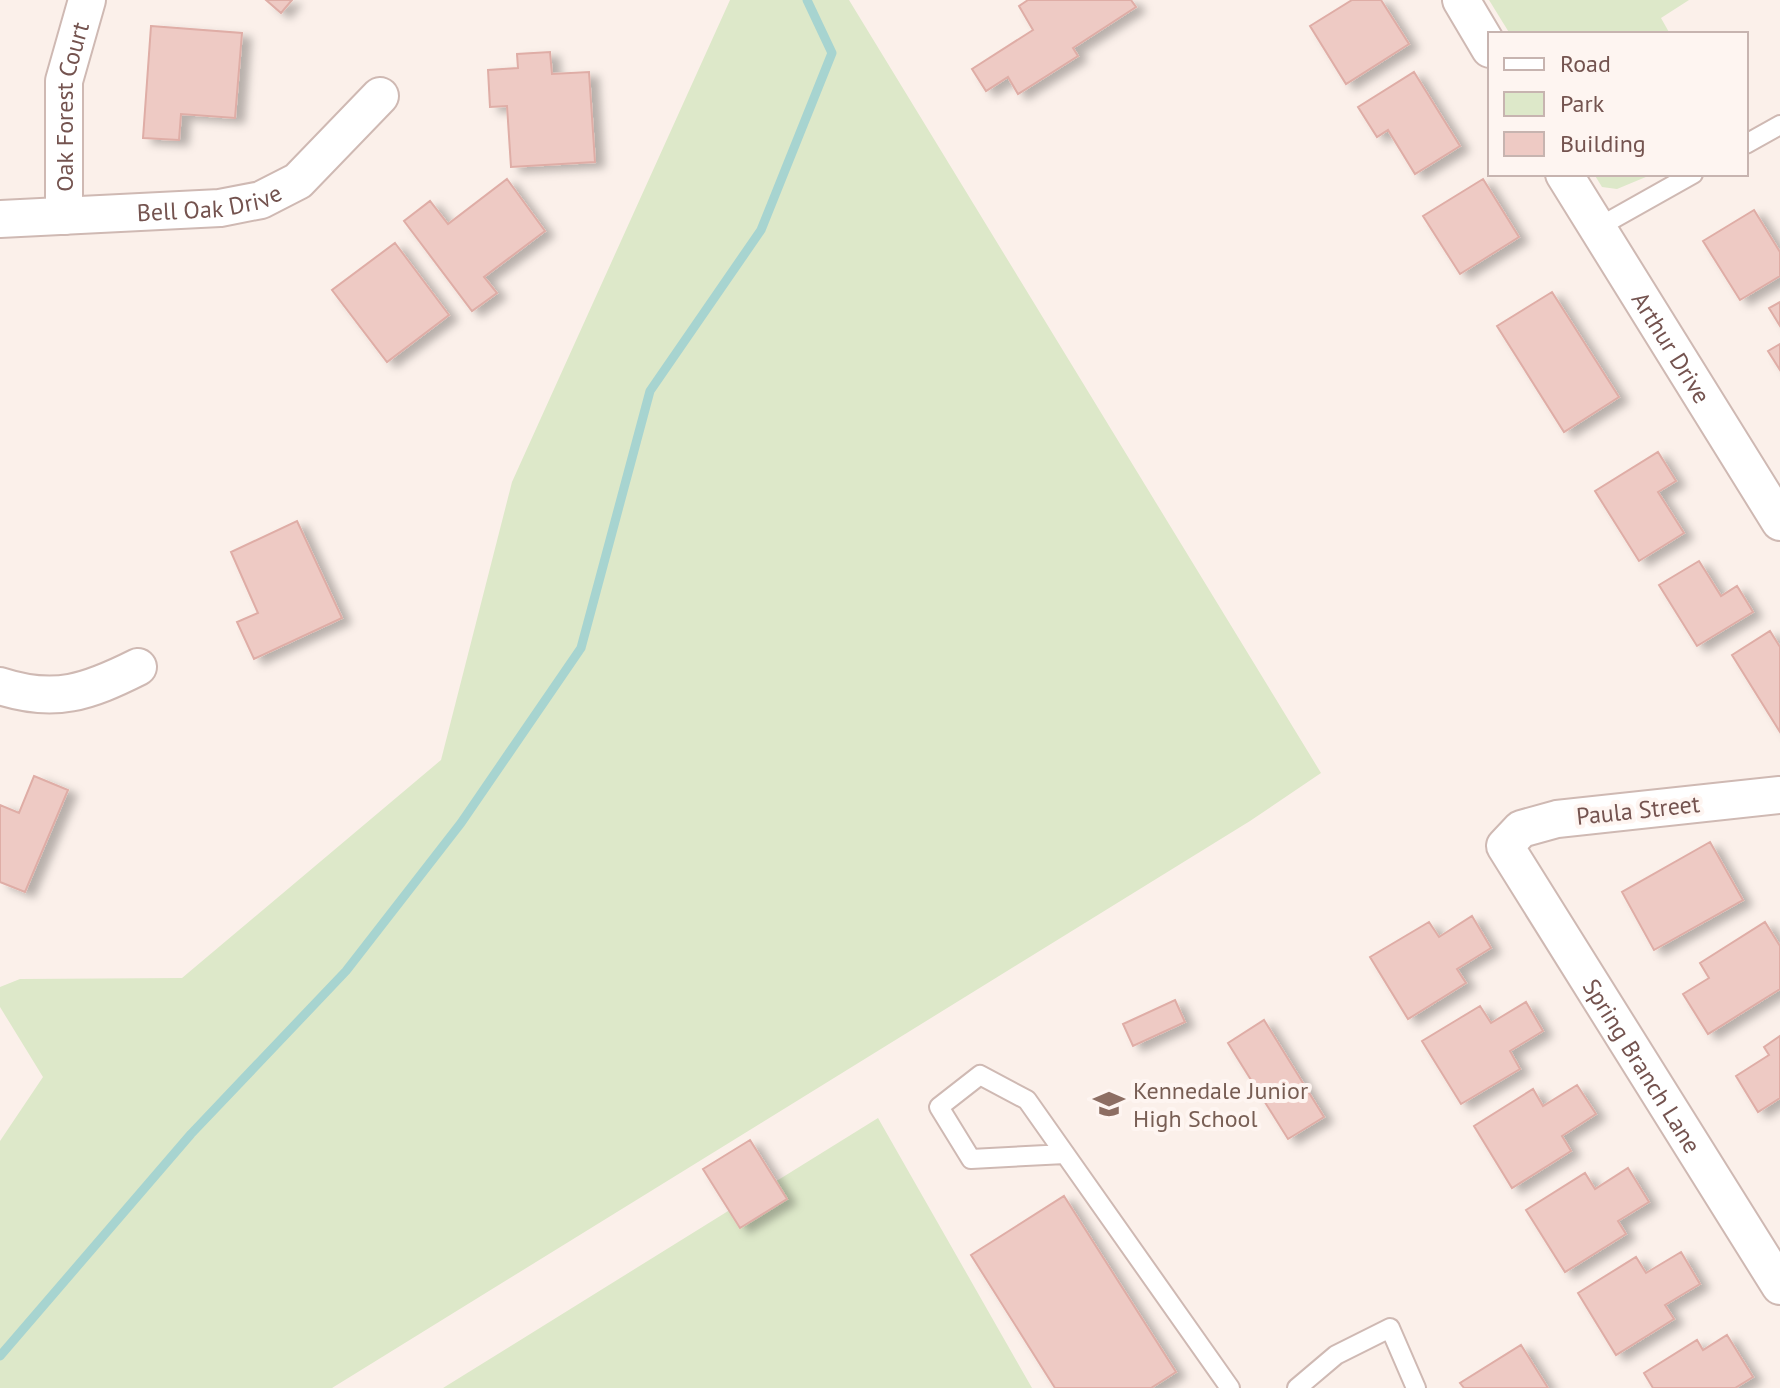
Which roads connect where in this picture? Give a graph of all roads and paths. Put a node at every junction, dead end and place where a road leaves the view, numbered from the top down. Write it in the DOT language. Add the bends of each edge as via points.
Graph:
graph roads {
  1 [pos="87,0"];
  2 [pos="1461,0"];
  3 [pos="1488,46"];
  4 [pos="380,96"];
  5 [pos="1780,125"];
  6 [pos="1748,143"];
  7 [pos="1565,176"];
  8 [pos="1689,176"];
  9 [pos="64,216"];
  10 [pos="0,219"];
  11 [pos="1597,228"];
  12 [pos="1780,522"];
  13 [pos="138,667"];
  14 [pos="0,686"];
  15 [pos="1780,795"];
  16 [pos="1505,846"];
  17 [pos="1065,1154"];
  18 [pos="1780,1286"];
  19 [pos="1230,1388"];
  20 [pos="1297,1388"];
  21 [pos="1416,1388"];
  1 -- 9 [label="street, Oak Forest Court" via="64,81"];
  2 -- 3 [label="street"];
  4 -- 9 [label="street, Bell Oak Drive" via="298,181 261,200 220,208"];
  5 -- 6 [label="lane"];
  7 -- 11 [label="street, Arthur Drive"];
  8 -- 11 [label="lane"];
  9 -- 10 [label="street, Bell Oak Drive"];
  11 -- 12 [label="street, Arthur Drive"];
  13 -- 14 [label="street" via="100,686 59,697"];
  15 -- 16 [label="street, Paula Street" via="1557,819 1521,829"];
  16 -- 18 [label="street, Spring Branch Lane"];
  17 -- 17 [label="lane" via="1027,1100 980,1075 939,1107 971,1159"];
  17 -- 19 [label="lane"];
  20 -- 21 [label="lane" via="1336,1355 1390,1328"];
}
